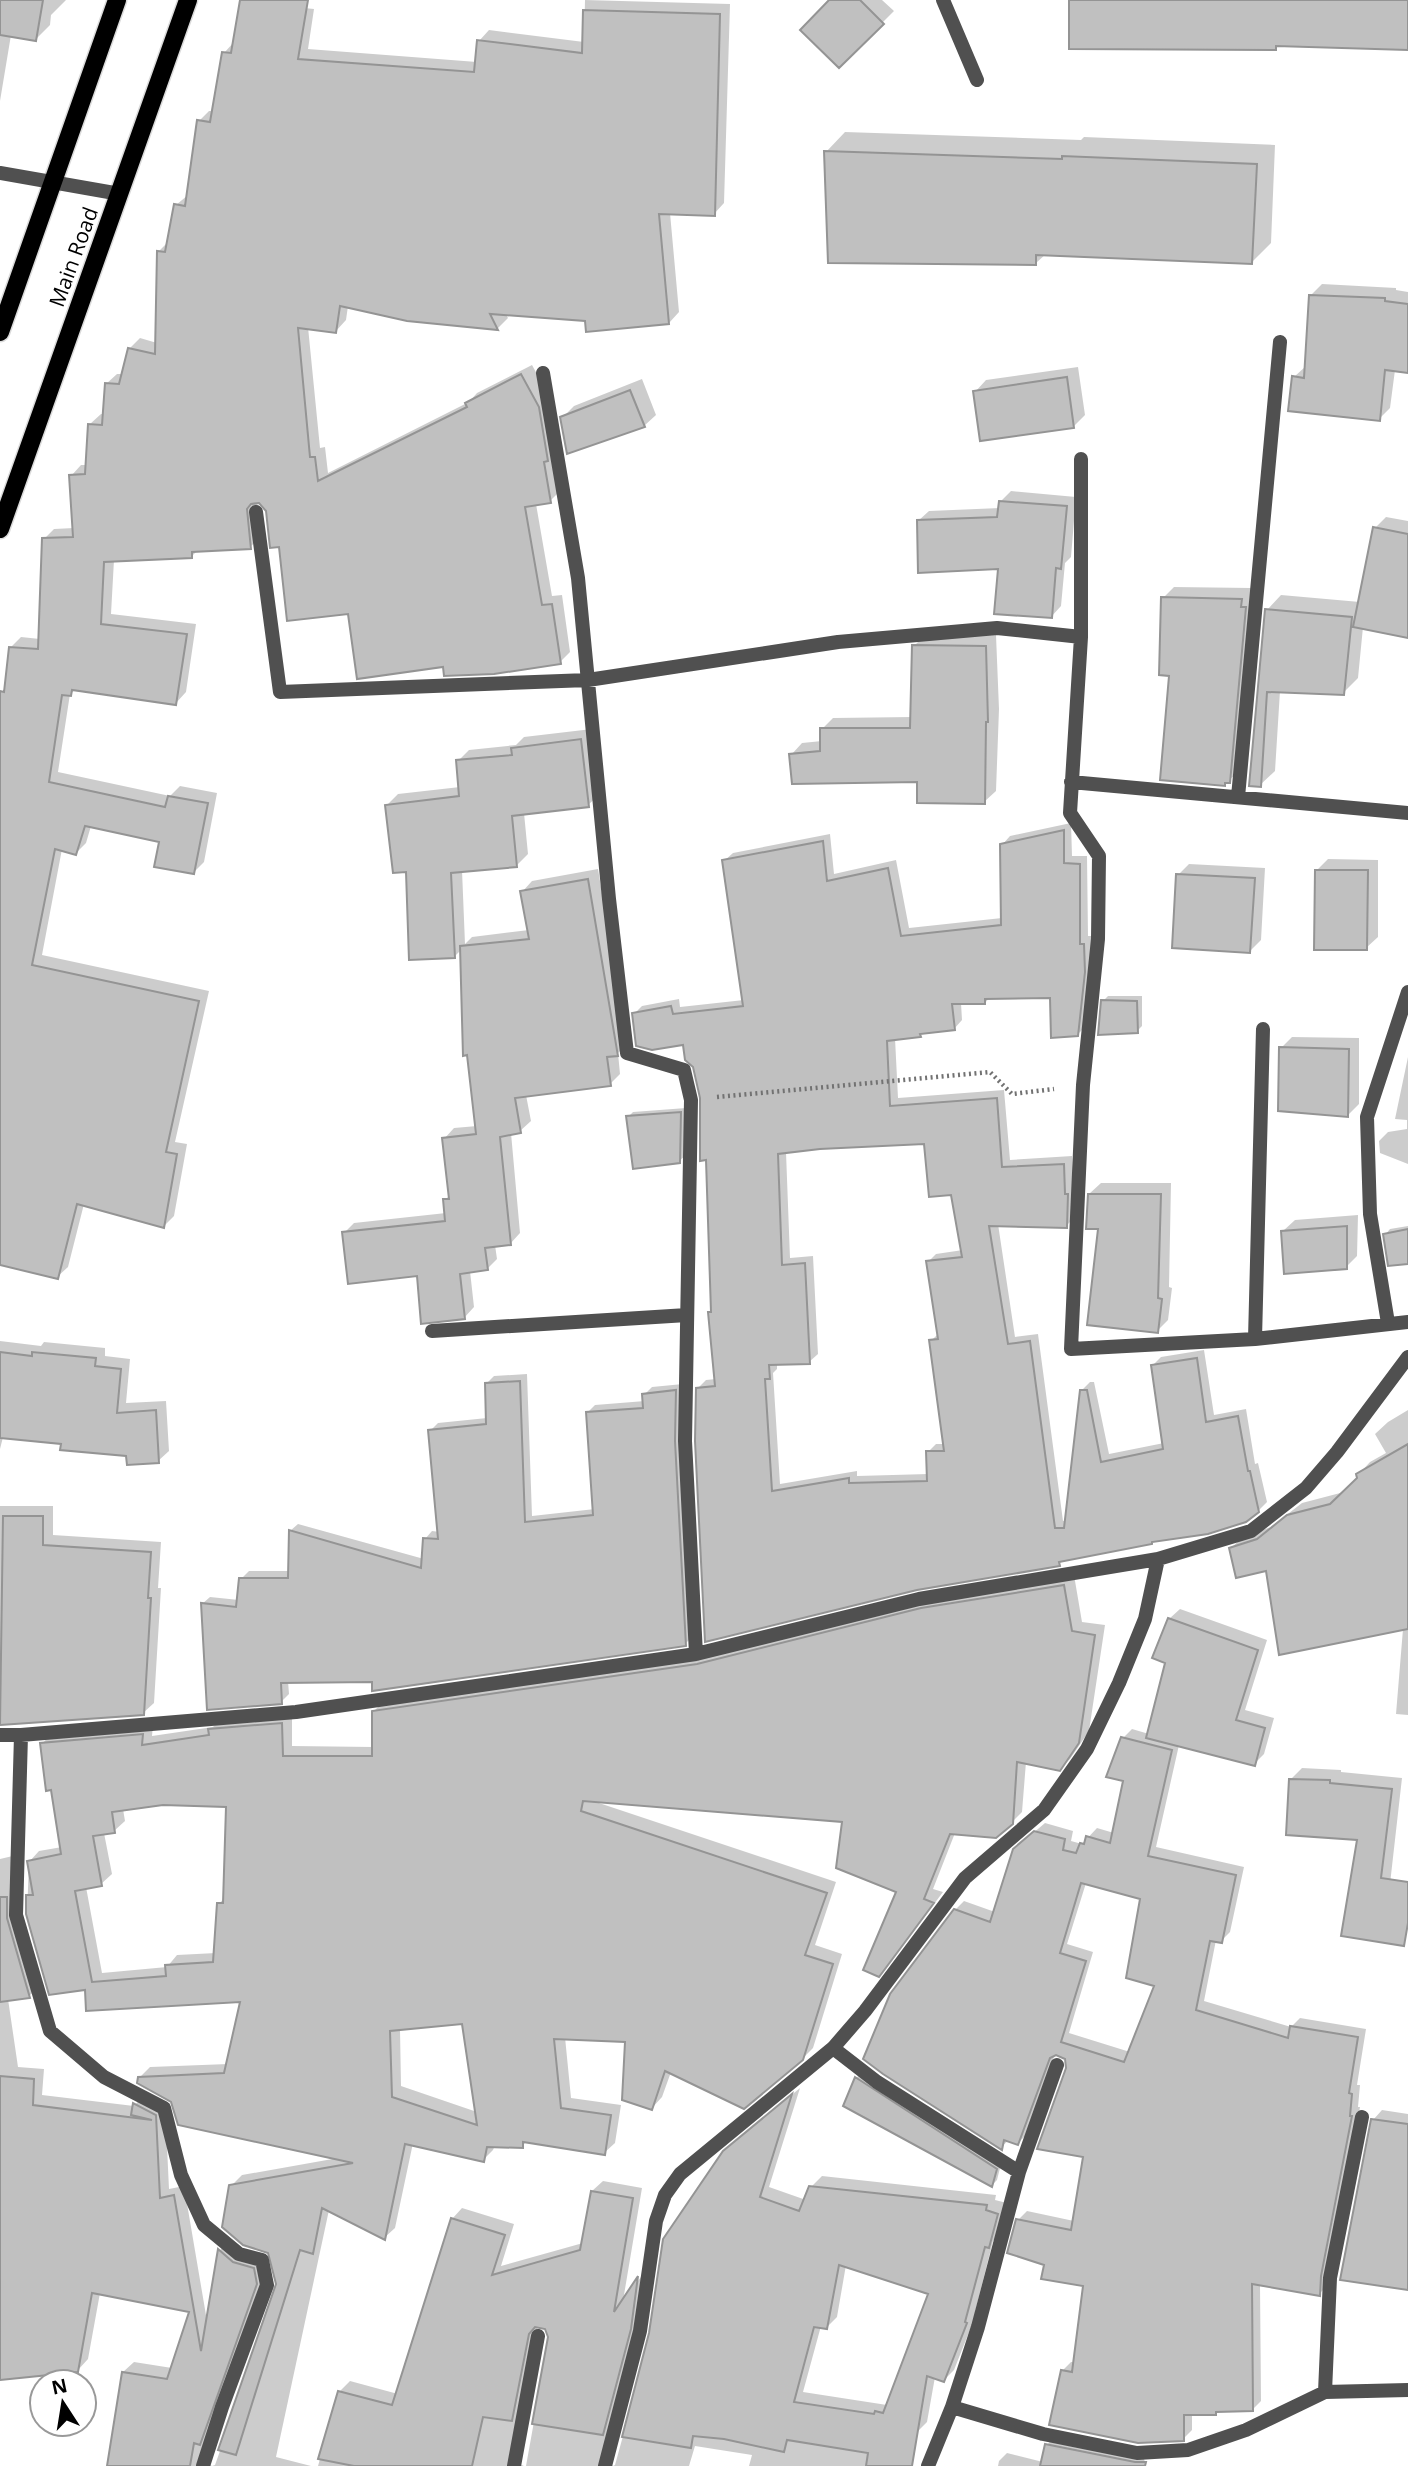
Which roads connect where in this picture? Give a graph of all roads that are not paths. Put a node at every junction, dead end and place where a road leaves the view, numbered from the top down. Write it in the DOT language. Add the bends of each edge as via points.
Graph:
graph roads {
  1 [pos="117,0"];
  2 [pos="188,0"];
  3 [pos="943,0"];
  4 [pos="977,80"];
  5 [pos="0,173"];
  6 [pos="51,182"];
  7 [pos="120,194"];
  8 [pos="0,332"];
  9 [pos="1280,342"];
  10 [pos="543,373"];
  11 [pos="1081,459"];
  12 [pos="256,512"];
  13 [pos="0,529"];
  14 [pos="1081,637"];
  15 [pos="588,680"];
  16 [pos="1071,782"];
  17 [pos="1238,797"];
  18 [pos="1408,813"];
  19 [pos="1408,992"];
  20 [pos="1263,1029"];
  21 [pos="687,1315"];
  22 [pos="1408,1322"];
  23 [pos="1388,1323"];
  24 [pos="432,1331"];
  25 [pos="1255,1339"];
  26 [pos="1408,1357"];
  27 [pos="1158,1559"];
  28 [pos="696,1654"];
  29 [pos="0,1735"];
  30 [pos="21,1735"];
  31 [pos="833,2048"];
  32 [pos="1057,2065"];
  33 [pos="1362,2117"];
  34 [pos="1019,2172"];
  35 [pos="538,2336"];
  36 [pos="1408,2390"];
  37 [pos="1325,2392"];
  38 [pos="952,2407"];
  39 [pos="203,2466"];
  40 [pos="514,2466"];
  41 [pos="606,2466"];
  42 [pos="928,2466"];
  1 -- 6 [label="main road"];
  2 -- 7 [label="main road, Main Road"];
  3 -- 4 [label="street"];
  5 -- 6 [label="street"];
  6 -- 7 [label="street"];
  6 -- 8 [label="main road"];
  7 -- 13 [label="main road, Main Road"];
  9 -- 17 [label="street"];
  10 -- 15 [label="street" via="578,578"];
  11 -- 14 [label="street"];
  12 -- 15 [label="street" via="280,692"];
  14 -- 15 [label="street" via="997,628 851,640"];
  14 -- 16 [label="street"];
  15 -- 21 [label="street" via="627,1053 684,1070 691,1100"];
  16 -- 17 [label="street"];
  16 -- 25 [label="street" via="1070,813 1099,856 1098,939 1083,1085 1071,1349"];
  17 -- 18 [label="street"];
  19 -- 23 [label="street" via="1367,1117 1370,1214"];
  20 -- 25 [label="street"];
  21 -- 24 [label="street"];
  21 -- 28 [label="street" via="685,1441"];
  22 -- 23 [label="street"];
  23 -- 25 [label="street"];
  26 -- 27 [label="street" via="1306,1488 1251,1531"];
  27 -- 28 [label="street" via="919,1599"];
  27 -- 31 [label="street" via="1145,1619 1087,1749 1044,1810 965,1878"];
  28 -- 30 [label="street" via="296,1712"];
  29 -- 30 [label="street"];
  30 -- 39 [label="street" via="16,1915 50,2031 104,2077 164,2108 181,2175 204,2225 239,2253 262,2260 267,2285"];
  31 -- 34 [label="street" via="877,2082"];
  31 -- 41 [label="street" via="680,2174 665,2195 656,2221 640,2331"];
  32 -- 34 [label="street"];
  33 -- 37 [label="street" via="1330,2278"];
  34 -- 38 [label="street"];
  35 -- 40 [label="street"];
  36 -- 37 [label="street"];
  37 -- 38 [label="street" via="1246,2430 1188,2449 1137,2453 1043,2434"];
  38 -- 42 [label="street"];
}
